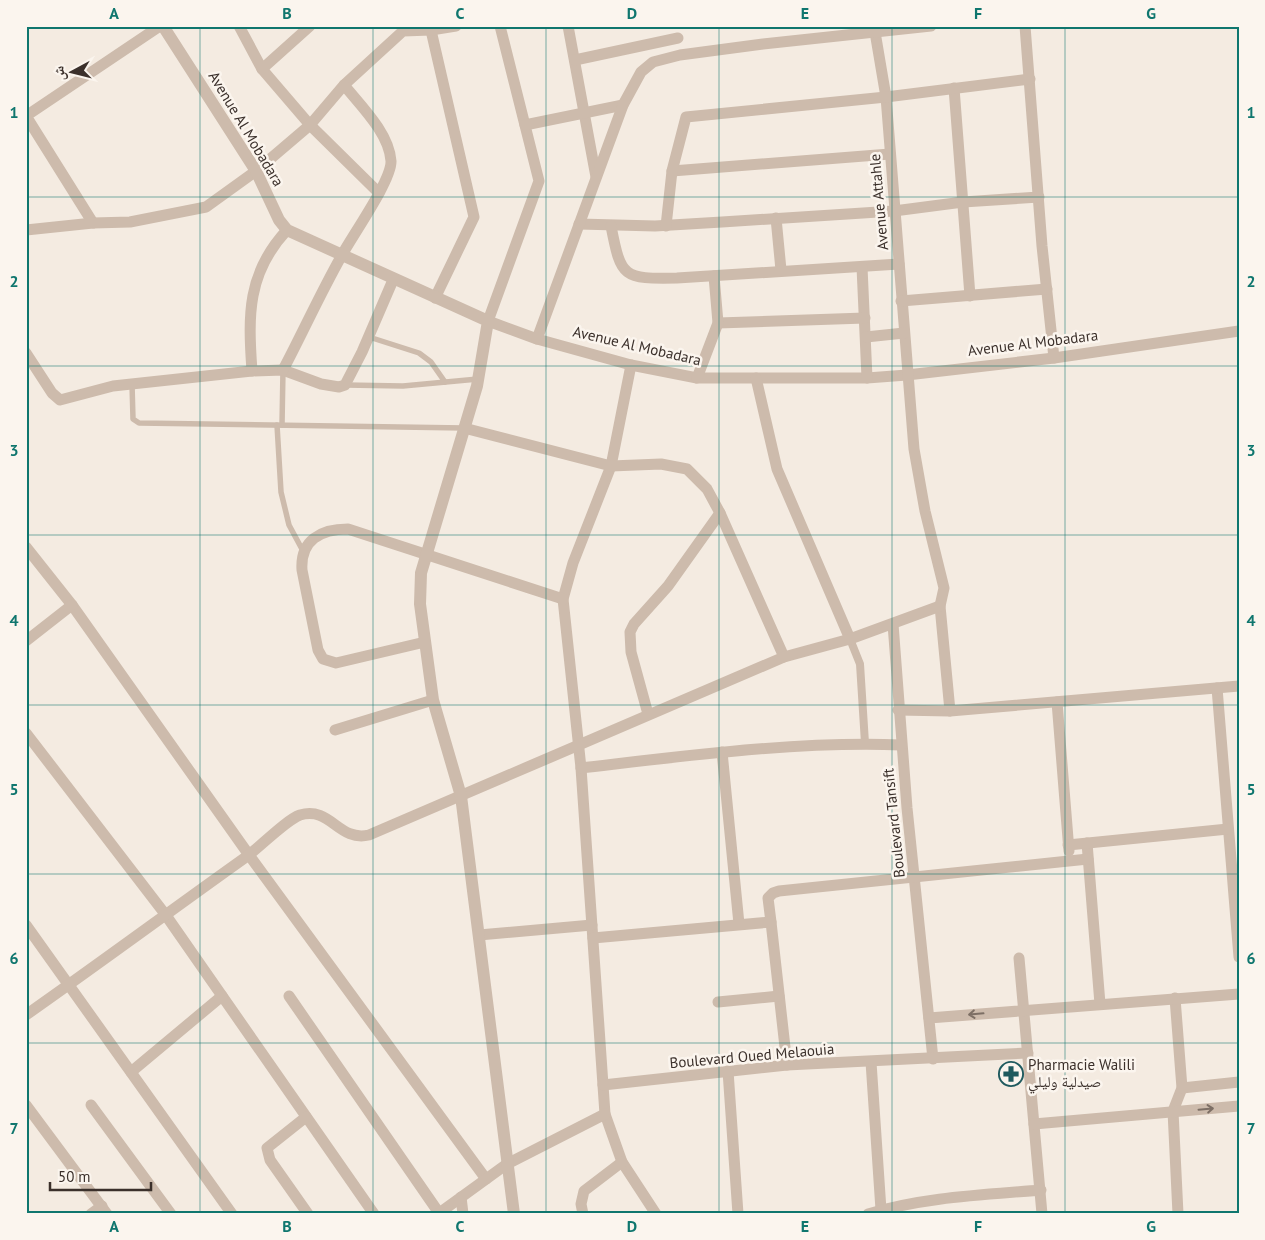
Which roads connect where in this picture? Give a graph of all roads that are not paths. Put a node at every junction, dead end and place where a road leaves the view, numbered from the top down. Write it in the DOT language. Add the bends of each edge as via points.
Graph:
graph roads {
  1 [pos="162,26"];
  2 [pos="239,26"];
  3 [pos="310,26"];
  4 [pos="456,26"];
  5 [pos="500,26"];
  6 [pos="568,26"];
  7 [pos="931,26"];
  8 [pos="1026,26"];
  9 [pos="430,28"];
  10 [pos="400,29"];
  11 [pos="874,30"];
  12 [pos="677,32"];
  13 [pos="680,55"];
  14 [pos="575,60"];
  15 [pos="262,69"];
  16 [pos="1030,79"];
  17 [pos="344,85"];
  18 [pos="954,88"];
  19 [pos="886,97"];
  20 [pos="623,105"];
  21 [pos="584,112"];
  22 [pos="310,125"];
  23 [pos="525,125"];
  24 [pos="890,154"];
  25 [pos="256,171"];
  26 [pos="672,171"];
  27 [pos="596,179"];
  28 [pos="379,193"];
  29 [pos="1039,197"];
  30 [pos="963,202"];
  31 [pos="894,211"];
  32 [pos="776,218"];
  33 [pos="93,223"];
  34 [pos="579,224"];
  35 [pos="611,226"];
  36 [pos="666,226"];
  37 [pos="26,230"];
  38 [pos="287,230"];
  39 [pos="342,256"];
  40 [pos="899,264"];
  41 [pos="862,267"];
  42 [pos="781,270"];
  43 [pos="714,276"];
  44 [pos="393,280"];
  45 [pos="1047,289"];
  46 [pos="970,296"];
  47 [pos="435,298"];
  48 [pos="901,302"];
  49 [pos="865,318"];
  50 [pos="488,321"];
  51 [pos="718,324"];
  52 [pos="1239,331"];
  53 [pos="904,334"];
  54 [pos="368,337"];
  55 [pos="866,337"];
  56 [pos="536,339"];
  57 [pos="26,353"];
  58 [pos="1054,358"];
  59 [pos="631,365"];
  60 [pos="283,370"];
  61 [pos="252,371"];
  62 [pos="907,375"];
  63 [pos="697,378"];
  64 [pos="756,378"];
  65 [pos="867,378"];
  66 [pos="478,379"];
  67 [pos="445,382"];
  68 [pos="132,384"];
  69 [pos="344,385"];
  70 [pos="279,425"];
  71 [pos="464,428"];
  72 [pos="611,466"];
  73 [pos="720,513"];
  74 [pos="26,547"];
  75 [pos="303,551"];
  76 [pos="426,554"];
  77 [pos="563,599"];
  78 [pos="72,605"];
  79 [pos="940,606"];
  80 [pos="893,624"];
  81 [pos="850,639"];
  82 [pos="26,641"];
  83 [pos="425,642"];
  84 [pos="784,657"];
  85 [pos="1239,686"];
  86 [pos="1217,688"];
  87 [pos="433,700"];
  88 [pos="1057,702"];
  89 [pos="898,710"];
  90 [pos="950,711"];
  91 [pos="648,714"];
  92 [pos="334,730"];
  93 [pos="26,733"];
  94 [pos="865,743"];
  95 [pos="578,744"];
  96 [pos="901,745"];
  97 [pos="722,752"];
  98 [pos="581,768"];
  99 [pos="461,796"];
  100 [pos="1228,829"];
  101 [pos="1087,843"];
  102 [pos="1068,845"];
  103 [pos="249,855"];
  104 [pos="1088,859"];
  105 [pos="1070,860"];
  106 [pos="915,878"];
  107 [pos="165,914"];
  108 [pos="771,922"];
  109 [pos="740,924"];
  110 [pos="26,925"];
  111 [pos="592,926"];
  112 [pos="1238,929"];
  113 [pos="479,935"];
  114 [pos="593,938"];
  115 [pos="1239,957"];
  116 [pos="1019,958"];
  117 [pos="69,985"];
  118 [pos="1239,994"];
  119 [pos="222,996"];
  120 [pos="289,996"];
  121 [pos="779,996"];
  122 [pos="1175,998"];
  123 [pos="718,1002"];
  124 [pos="1100,1004"];
  125 [pos="1024,1010"];
  126 [pos="26,1014"];
  127 [pos="929,1018"];
  128 [pos="1028,1053"];
  129 [pos="934,1059"];
  130 [pos="871,1062"];
  131 [pos="787,1065"];
  132 [pos="728,1071"];
  133 [pos="131,1072"];
  134 [pos="1239,1082"];
  135 [pos="603,1085"];
  136 [pos="1182,1088"];
  137 [pos="26,1105"];
  138 [pos="91,1105"];
  139 [pos="1239,1106"];
  140 [pos="1173,1111"];
  141 [pos="605,1114"];
  142 [pos="306,1117"];
  143 [pos="1034,1124"];
  144 [pos="622,1162"];
  145 [pos="507,1164"];
  146 [pos="486,1179"];
  147 [pos="1041,1190"];
  148 [pos="461,1197"];
  149 [pos="104,1210"];
  150 [pos="882,1212"];
  151 [pos="91,1214"];
  152 [pos="171,1214"];
  153 [pos="232,1214"];
  154 [pos="308,1214"];
  155 [pos="374,1214"];
  156 [pos="438,1214"];
  157 [pos="463,1214"];
  158 [pos="514,1214"];
  159 [pos="583,1214"];
  160 [pos="656,1214"];
  161 [pos="738,1214"];
  162 [pos="868,1214"];
  163 [pos="1042,1214"];
  164 [pos="1178,1214"];
  1 -- 25 [label="street, Avenue Al Mobadara"];
  1 -- 33 [label="street" via="26,116"];
  2 -- 15 [label="street"];
  3 -- 15 [label="street"];
  4 -- 9 [label="street"];
  5 -- 23 [label="street"];
  6 -- 14 [label="street"];
  7 -- 11 [label="street"];
  8 -- 16 [label="street"];
  9 -- 10 [label="street"];
  9 -- 47 [label="street" via="474,217"];
  10 -- 17 [label="street"];
  11 -- 13 [label="street"];
  11 -- 19 [label="street, Avenue Attahle"];
  12 -- 13 [label="street"];
  12 -- 14 [label="street"];
  13 -- 20 [label="street" via="653,62 641,72"];
  14 -- 21 [label="street"];
  15 -- 22 [label="street"];
  16 -- 18 [label="street"];
  16 -- 29 [label="street"];
  17 -- 22 [label="street"];
  17 -- 28 [label="street" via="370,117 389,150 391,164"];
  18 -- 19 [label="street"];
  18 -- 30 [label="street"];
  19 -- 24 [label="street, Avenue Attahle"];
  19 -- 26 [label="street" via="686,117"];
  20 -- 21 [label="street"];
  20 -- 27 [label="street"];
  21 -- 23 [label="street"];
  21 -- 27 [label="street"];
  22 -- 25 [label="street"];
  22 -- 28 [label="street"];
  23 -- 50 [label="street" via="539,181"];
  24 -- 26 [label="street"];
  24 -- 31 [label="street, Avenue Attahle"];
  25 -- 33 [label="street" via="206,207 130,222"];
  25 -- 38 [label="street, Avenue Al Mobadara"];
  26 -- 36 [label="street"];
  27 -- 34 [label="street"];
  28 -- 39 [label="street"];
  29 -- 30 [label="street"];
  29 -- 45 [label="street"];
  30 -- 31 [label="street"];
  30 -- 46 [label="street"];
  31 -- 32 [label="street"];
  31 -- 40 [label="street, Avenue Attahle"];
  32 -- 36 [label="street"];
  32 -- 42 [label="street"];
  33 -- 37 [label="street"];
  34 -- 35 [label="street"];
  34 -- 56 [label="street"];
  35 -- 36 [label="street"];
  35 -- 43 [label="street" via="621,266 630,275 655,278"];
  38 -- 39 [label="street, Avenue Al Mobadara"];
  38 -- 61 [label="street" via="271,248 254,288 250,337"];
  39 -- 44 [label="street, Avenue Al Mobadara"];
  39 -- 60 [label="street"];
  40 -- 41 [label="street"];
  40 -- 48 [label="street, Avenue Attahle"];
  41 -- 42 [label="street"];
  41 -- 49 [label="street"];
  42 -- 43 [label="street"];
  43 -- 51 [label="street"];
  44 -- 47 [label="street, Avenue Al Mobadara"];
  44 -- 54 [label="street"];
  45 -- 46 [label="street"];
  45 -- 58 [label="street"];
  46 -- 48 [label="street"];
  47 -- 50 [label="street, Avenue Al Mobadara"];
  48 -- 53 [label="street, Avenue Attahle"];
  49 -- 51 [label="street"];
  49 -- 55 [label="street"];
  50 -- 56 [label="street, Avenue Al Mobadara"];
  50 -- 66 [label="street"];
  51 -- 63 [label="street"];
  52 -- 58 [label="street, Avenue Al Mobadara"];
  53 -- 55 [label="street"];
  53 -- 62 [label="street, Avenue Attahle"];
  54 -- 67 [label="lane" via="419,353 431,362"];
  54 -- 69 [label="street"];
  55 -- 65 [label="street"];
  56 -- 59 [label="street, Avenue Al Mobadara"];
  57 -- 68 [label="street" via="60,400"];
  58 -- 62 [label="street, Avenue Al Mobadara"];
  59 -- 63 [label="street, Avenue Al Mobadara"];
  59 -- 72 [label="street"];
  60 -- 61 [label="street"];
  60 -- 69 [label="street" via="321,384"];
  60 -- 70 [label="lane"];
  61 -- 68 [label="street"];
  62 -- 65 [label="street, Avenue Al Mobadara"];
  62 -- 79 [label="street, Avenue Attahle" via="914,449 944,588"];
  63 -- 64 [label="street, Avenue Al Mobadara"];
  64 -- 65 [label="street, Avenue Al Mobadara"];
  64 -- 81 [label="street" via="777,469"];
  66 -- 67 [label="lane"];
  66 -- 71 [label="street"];
  67 -- 69 [label="lane" via="379,387"];
  68 -- 70 [label="lane" via="133,419 139,423"];
  70 -- 71 [label="lane"];
  70 -- 75 [label="lane" via="281,492 289,525"];
  71 -- 72 [label="street"];
  71 -- 76 [label="street"];
  72 -- 73 [label="street" via="661,464 687,469 707,489"];
  72 -- 77 [label="street" via="573,563"];
  73 -- 84 [label="street"];
  73 -- 91 [label="street" via="668,586 630,632 631,652"];
  74 -- 78 [label="street"];
  75 -- 76 [label="street" via="318,535 348,529"];
  75 -- 83 [label="street" via="302,570 318,650 324,659 336,663"];
  76 -- 77 [label="street"];
  76 -- 83 [label="street" via="420,586"];
  77 -- 95 [label="street"];
  78 -- 82 [label="street"];
  78 -- 103 [label="street"];
  79 -- 80 [label="street"];
  79 -- 90 [label="street, Avenue Attahle"];
  80 -- 81 [label="street"];
  80 -- 89 [label="street, Boulevard Tansift"];
  81 -- 84 [label="street"];
  81 -- 94 [label="street" via="860,664"];
  83 -- 87 [label="street"];
  84 -- 91 [label="street"];
  85 -- 86 [label="street"];
  86 -- 88 [label="street"];
  86 -- 100 [label="street"];
  87 -- 92 [label="street"];
  87 -- 99 [label="street"];
  88 -- 90 [label="street"];
  88 -- 102 [label="street"];
  89 -- 90 [label="street"];
  89 -- 96 [label="street, Boulevard Tansift"];
  91 -- 95 [label="street"];
  93 -- 107 [label="street"];
  94 -- 96 [label="street"];
  94 -- 97 [label="street"];
  95 -- 98 [label="street"];
  95 -- 99 [label="street"];
  96 -- 106 [label="street, Boulevard Tansift"];
  97 -- 98 [label="street"];
  97 -- 109 [label="street"];
  98 -- 111 [label="street"];
  99 -- 103 [label="street" via="362,837 348,835 316,814 298,816"];
  99 -- 113 [label="street"];
  100 -- 101 [label="street"];
  100 -- 112 [label="street"];
  101 -- 102 [label="street"];
  101 -- 104 [label="street"];
  102 -- 105 [label="street"];
  103 -- 107 [label="street"];
  103 -- 146 [label="street"];
  104 -- 105 [label="street"];
  104 -- 124 [label="street"];
  105 -- 106 [label="street"];
  106 -- 108 [label="street" via="779,891 768,898"];
  106 -- 127 [label="street, Boulevard Tansift"];
  107 -- 117 [label="street"];
  107 -- 119 [label="street"];
  108 -- 109 [label="street"];
  108 -- 121 [label="street"];
  109 -- 114 [label="street"];
  110 -- 117 [label="street"];
  111 -- 113 [label="street"];
  111 -- 114 [label="street"];
  112 -- 115 [label="street"];
  113 -- 145 [label="street"];
  114 -- 135 [label="street"];
  116 -- 125 [label="street"];
  117 -- 126 [label="street"];
  117 -- 133 [label="street"];
  118 -- 122 [label="street"];
  119 -- 133 [label="street"];
  119 -- 142 [label="street"];
  120 -- 156 [label="street"];
  121 -- 123 [label="street"];
  121 -- 131 [label="street"];
  122 -- 124 [label="street"];
  122 -- 136 [label="street"];
  124 -- 125 [label="street"];
  125 -- 127 [label="street, one-way"];
  125 -- 128 [label="street"];
  127 -- 129 [label="street, Boulevard Tansift"];
  128 -- 129 [label="street, Boulevard Oued Melaouia"];
  128 -- 143 [label="street"];
  129 -- 130 [label="street, Boulevard Oued Melaouia"];
  130 -- 131 [label="street, Boulevard Oued Melaouia"];
  130 -- 150 [label="street"];
  131 -- 132 [label="street, Boulevard Oued Melaouia"];
  132 -- 135 [label="street, Boulevard Oued Melaouia"];
  132 -- 161 [label="street"];
  133 -- 153 [label="street"];
  134 -- 136 [label="street"];
  135 -- 141 [label="street"];
  136 -- 140 [label="street"];
  137 -- 149 [label="street"];
  138 -- 152 [label="street"];
  140 -- 139 [label="street, one-way"];
  140 -- 143 [label="street"];
  140 -- 164 [label="street"];
  141 -- 144 [label="street"];
  141 -- 145 [label="street"];
  142 -- 154 [label="street" via="267,1148 270,1160"];
  142 -- 155 [label="street"];
  143 -- 147 [label="street"];
  144 -- 159 [label="street" via="584,1191"];
  144 -- 160 [label="street"];
  145 -- 146 [label="street"];
  145 -- 158 [label="street"];
  146 -- 148 [label="street"];
  147 -- 150 [label="street" via="933,1199"];
  147 -- 163 [label="street"];
  148 -- 156 [label="street"];
  148 -- 157 [label="street"];
  149 -- 151 [label="street"];
  150 -- 162 [label="street"];
}
